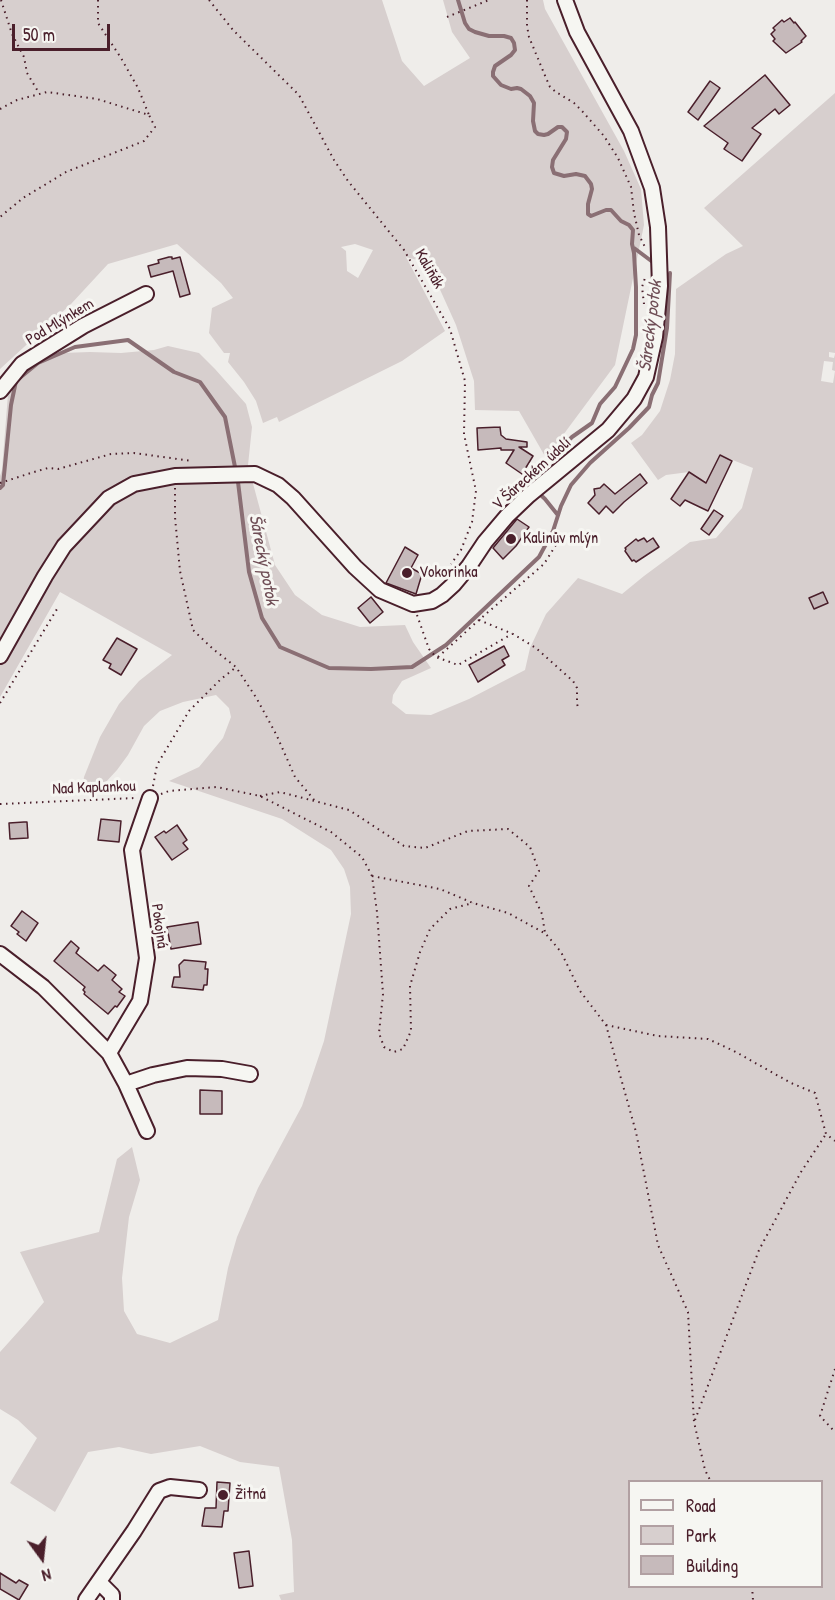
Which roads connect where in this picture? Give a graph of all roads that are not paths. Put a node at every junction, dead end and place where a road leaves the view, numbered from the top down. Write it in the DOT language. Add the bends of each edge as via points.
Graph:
graph roads {
  1 [pos="564,0"];
  2 [pos="146,294"];
  3 [pos="0,391"];
  4 [pos="0,656"];
  5 [pos="150,798"];
  6 [pos="0,954"];
  7 [pos="109,1053"];
  8 [pos="250,1074"];
  9 [pos="126,1084"];
  10 [pos="147,1131"];
  11 [pos="199,1490"];
  12 [pos="99,1582"];
  13 [pos="86,1600"];
  14 [pos="112,1600"];
  1 -- 4 [label="street, V Šáreckém údolí" via="631,131 652,188 658,227 660,286 646,377 634,399 608,430 507,516 442,595 413,604 380,591 293,498 255,474 175,476 134,484 109,498 64,546"];
  2 -- 3 [label="street, Pod Mlýnkem" via="83,326 22,364"];
  5 -- 7 [label="street, Pokojná" via="132,850 147,958 140,1001"];
  6 -- 7 [label="street" via="43,987"];
  7 -- 9 [label="street"];
  8 -- 9 [label="street" via="187,1068"];
  9 -- 10 [label="street"];
  11 -- 12 [label="street" via="159,1491"];
  12 -- 13 [label="street"];
  12 -- 14 [label="street"];
}
